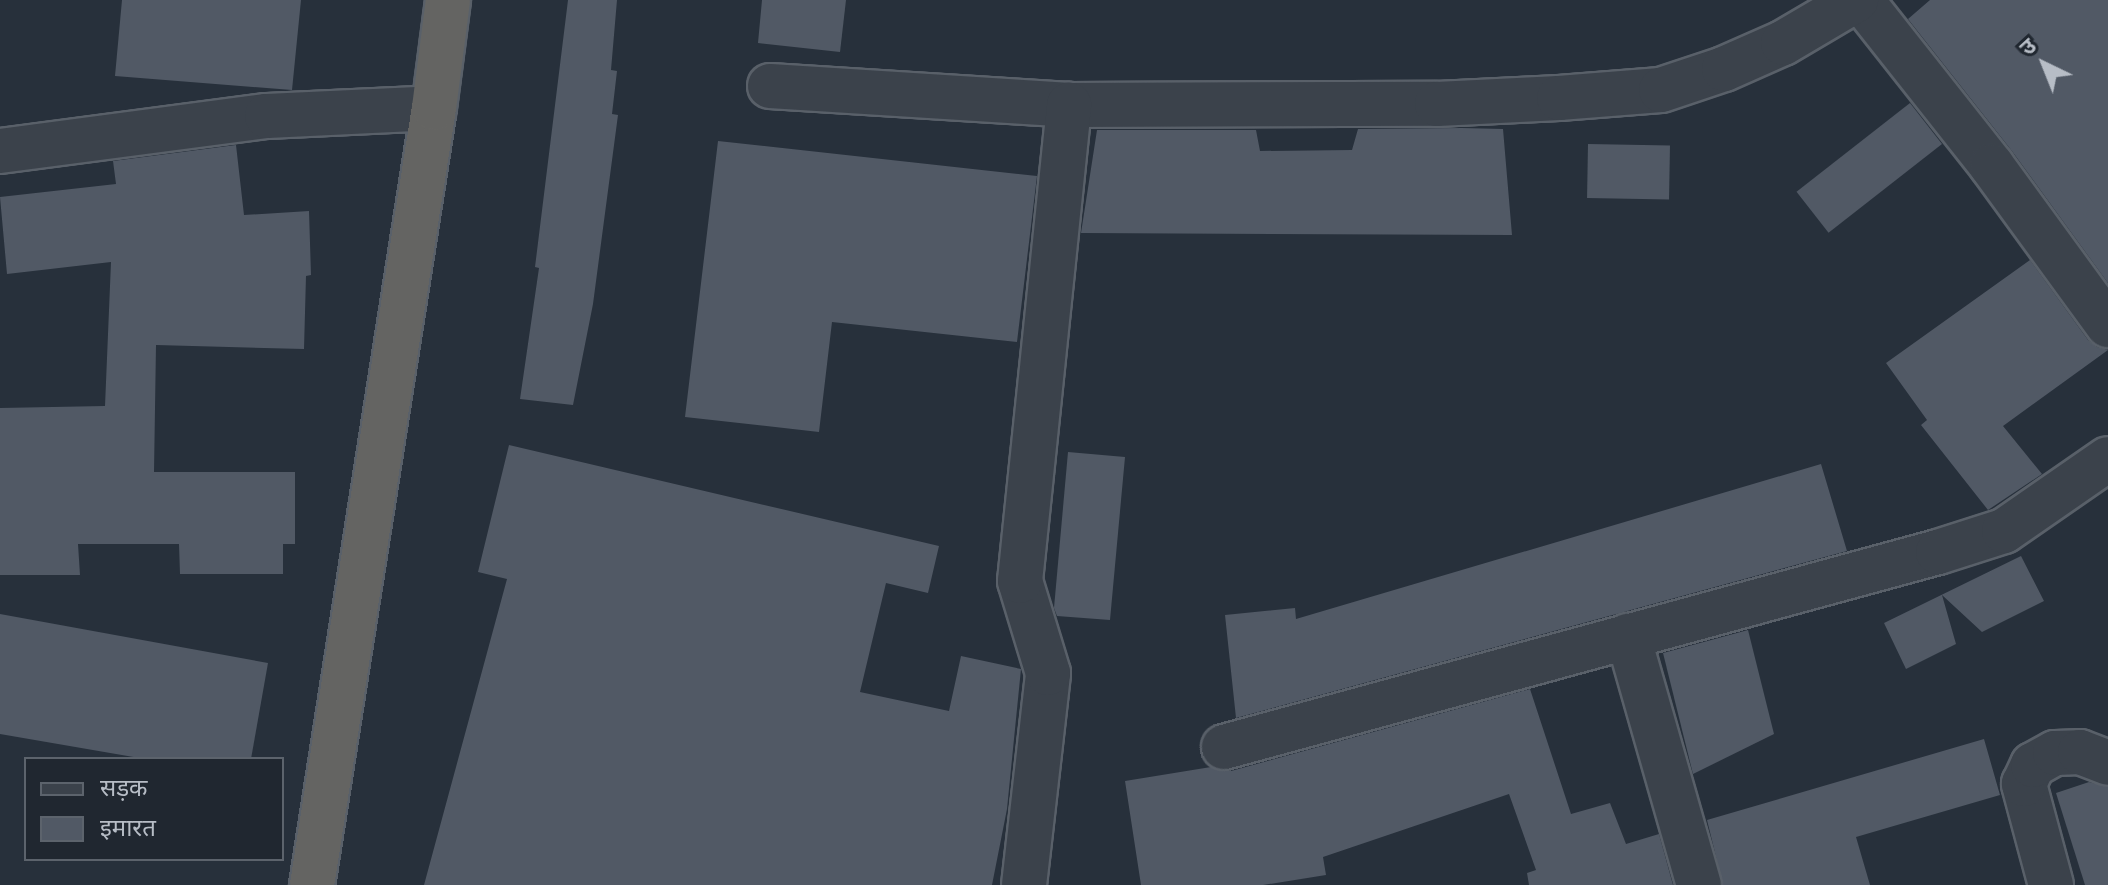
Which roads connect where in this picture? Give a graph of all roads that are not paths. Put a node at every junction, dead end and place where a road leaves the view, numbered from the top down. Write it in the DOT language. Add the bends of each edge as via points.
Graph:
graph roads {
  1 [pos="448,0"];
  2 [pos="1858,0"];
  3 [pos="770,86"];
  4 [pos="1069,105"];
  5 [pos="434,108"];
  6 [pos="0,151"];
  7 [pos="2108,325"];
  8 [pos="2108,459"];
  9 [pos="1628,636"];
  10 [pos="1224,747"];
  11 [pos="2108,763"];
  12 [pos="312,885"];
  13 [pos="1024,885"];
  14 [pos="1699,885"];
  15 [pos="2051,885"];
  1 -- 5 [label="highway"];
  2 -- 4 [label="street" via="1783,43 1661,90 1437,104"];
  2 -- 7 [label="street" via="1992,166"];
  3 -- 4 [label="street"];
  4 -- 13 [label="street" via="1020,581 1048,673"];
  5 -- 6 [label="street" via="267,116"];
  5 -- 12 [label="highway"];
  8 -- 9 [label="street" via="2004,531"];
  9 -- 10 [label="street"];
  9 -- 14 [label="street"];
  11 -- 15 [label="street" via="2080,752 2055,753 2033,765 2024,784"];
}
